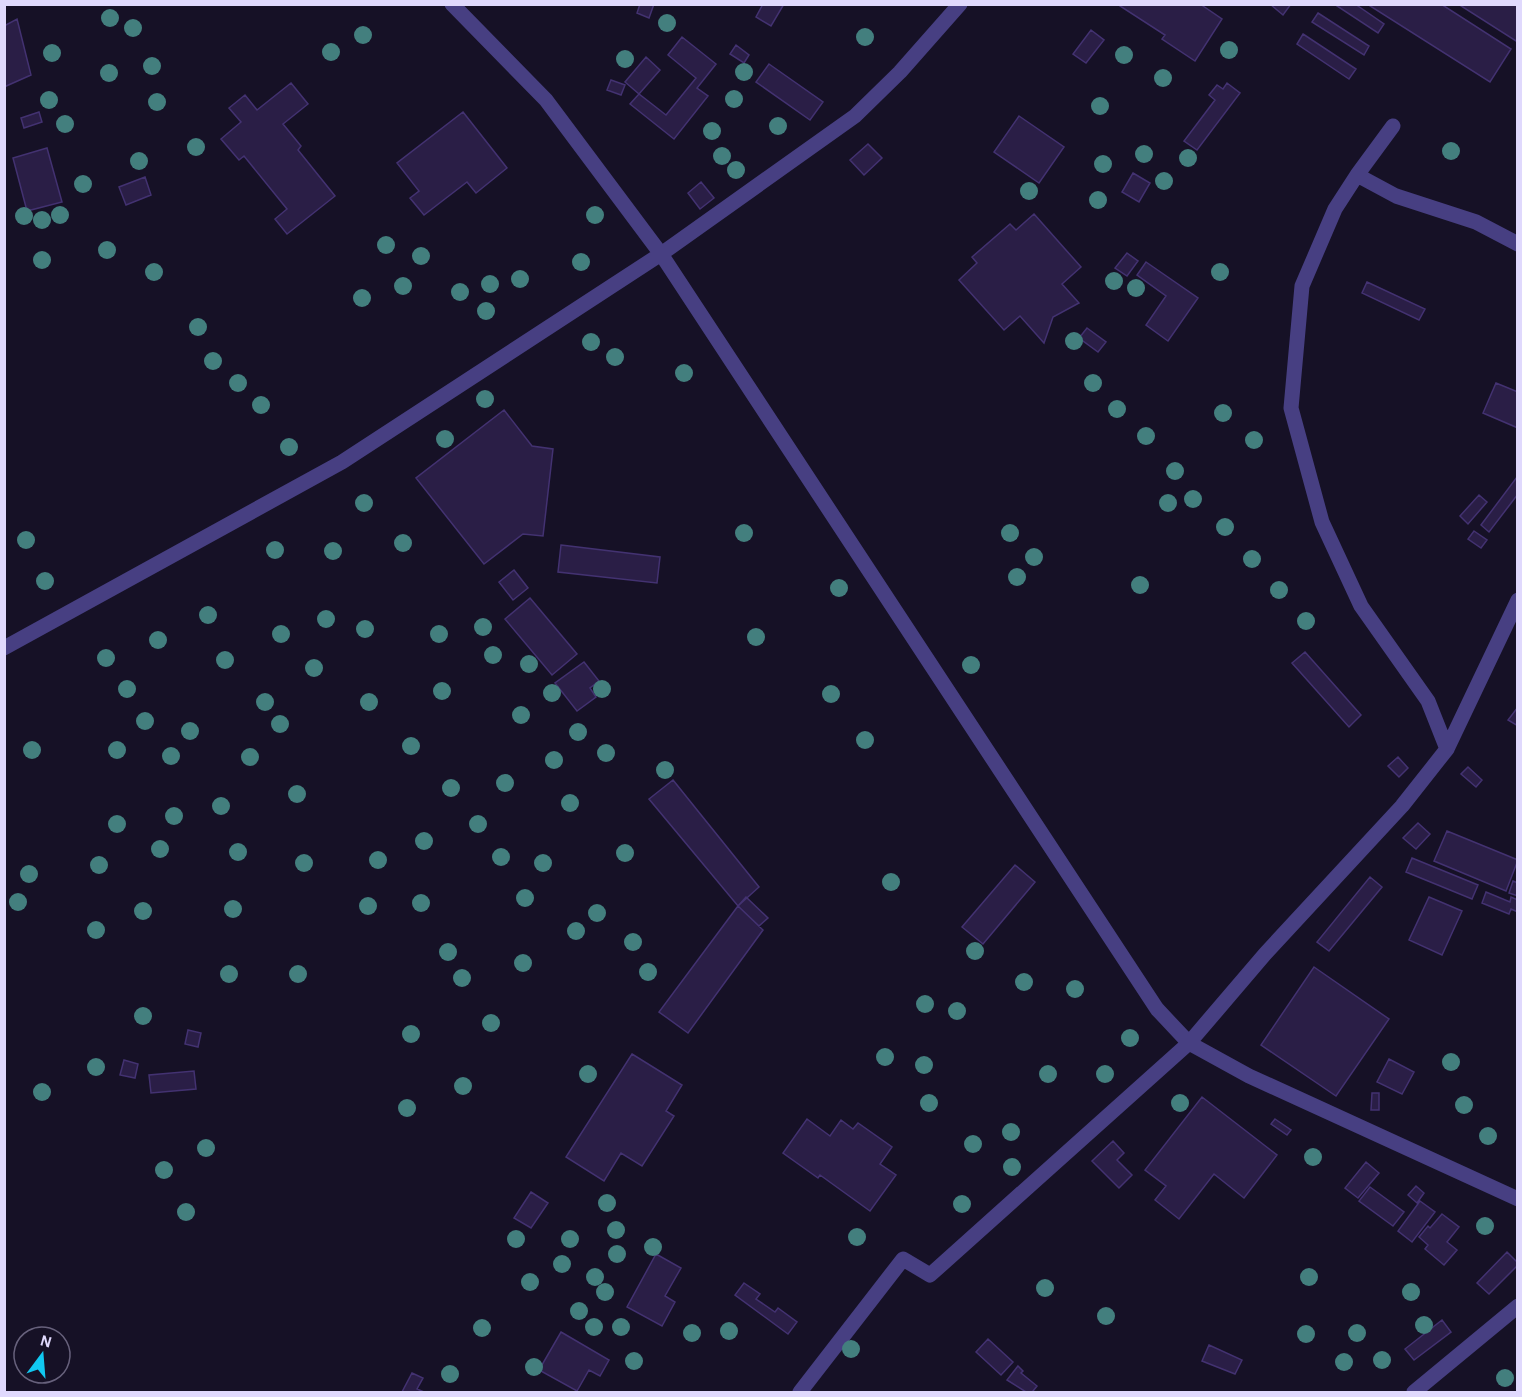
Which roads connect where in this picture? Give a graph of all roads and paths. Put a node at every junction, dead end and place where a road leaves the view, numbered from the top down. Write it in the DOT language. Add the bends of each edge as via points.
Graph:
graph roads {
  1 [pos="452,4"];
  2 [pos="960,4"];
  3 [pos="1393,126"];
  4 [pos="1357,175"];
  5 [pos="1518,244"];
  6 [pos="660,254"];
  7 [pos="1518,600"];
  8 [pos="4,648"];
  9 [pos="1447,749"];
  10 [pos="1189,1043"];
  11 [pos="1518,1199"];
  12 [pos="1518,1306"];
  13 [pos="800,1392"];
  14 [pos="1414,1392"];
  1 -- 6 [label="street" via="546,100"];
  2 -- 6 [label="street" via="855,116"];
  3 -- 4 [label="street"];
  4 -- 5 [label="street" via="1396,195 1476,222"];
  4 -- 9 [label="street" via="1335,209 1302,286 1291,408 1322,522 1361,606 1428,701"];
  6 -- 8 [label="street" via="342,462"];
  6 -- 10 [label="street" via="1157,1008"];
  7 -- 9 [label="street"];
  9 -- 10 [label="street" via="1402,806"];
  10 -- 11 [label="street" via="1249,1076"];
  10 -- 13 [label="street" via="930,1275 903,1259"];
  12 -- 14 [label="street"];
}
